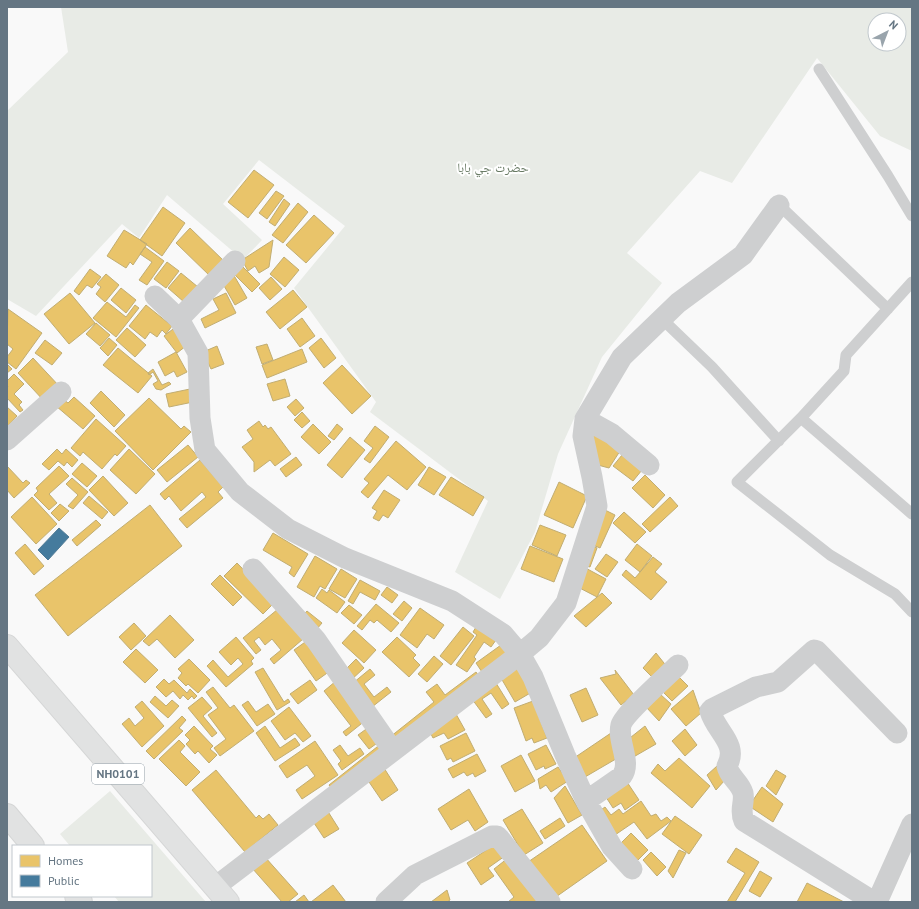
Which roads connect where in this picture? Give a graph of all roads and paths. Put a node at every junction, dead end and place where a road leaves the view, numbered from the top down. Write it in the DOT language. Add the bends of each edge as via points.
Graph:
graph roads {
  1 [pos="819,69"];
  2 [pos="779,205"];
  3 [pos="912,216"];
  4 [pos="235,261"];
  5 [pos="912,282"];
  6 [pos="155,296"];
  7 [pos="888,309"];
  8 [pos="661,318"];
  9 [pos="179,319"];
  10 [pos="61,392"];
  11 [pos="801,418"];
  12 [pos="585,419"];
  13 [pos="7,440"];
  14 [pos="779,441"];
  15 [pos="649,465"];
  16 [pos="912,514"];
  17 [pos="253,568"];
  18 [pos="912,612"];
  19 [pos="7,646"];
  20 [pos="520,654"];
  21 [pos="678,665"];
  22 [pos="897,733"];
  23 [pos="393,751"];
  24 [pos="586,801"];
  25 [pos="10,824"];
  26 [pos="912,824"];
  27 [pos="32,845"];
  28 [pos="632,869"];
  29 [pos="222,895"];
  30 [pos="398,898"];
  31 [pos="550,902"];
  32 [pos="876,902"];
  1 -- 3 [label="lane"];
  2 -- 7 [label="lane"];
  2 -- 8 [label="street" via="743,255 678,302"];
  4 -- 9 [label="street"];
  5 -- 7 [label="lane"];
  6 -- 9 [label="street"];
  7 -- 11 [label="lane" via="846,354 844,371"];
  8 -- 12 [label="street" via="622,357"];
  8 -- 14 [label="lane" via="712,367"];
  9 -- 20 [label="street" via="198,353 200,418 205,450 240,492 288,529 345,558 452,601 503,634"];
  10 -- 13 [label="street"];
  11 -- 14 [label="lane"];
  11 -- 16 [label="lane"];
  12 -- 15 [label="street" via="612,434"];
  12 -- 20 [label="street" via="582,436 597,506 566,603 539,638"];
  14 -- 18 [label="lane" via="738,482 830,555 895,594"];
  17 -- 23 [label="street" via="316,640"];
  19 -- 29 [label="highway, NH0101"];
  20 -- 23 [label="street"];
  20 -- 24 [label="street" via="533,677"];
  21 -- 24 [label="street" via="628,714 621,725 620,737 625,772"];
  22 -- 32 [label="street" via="814,650 778,682 756,687 710,711 731,750 728,773 743,794 741,815 744,821"];
  23 -- 29 [label="street"];
  24 -- 28 [label="street" via="612,847"];
  25 -- 27 [label="highway"];
  26 -- 32 [label="street"];
  30 -- 31 [label="street" via="415,876 496,836"];
}
